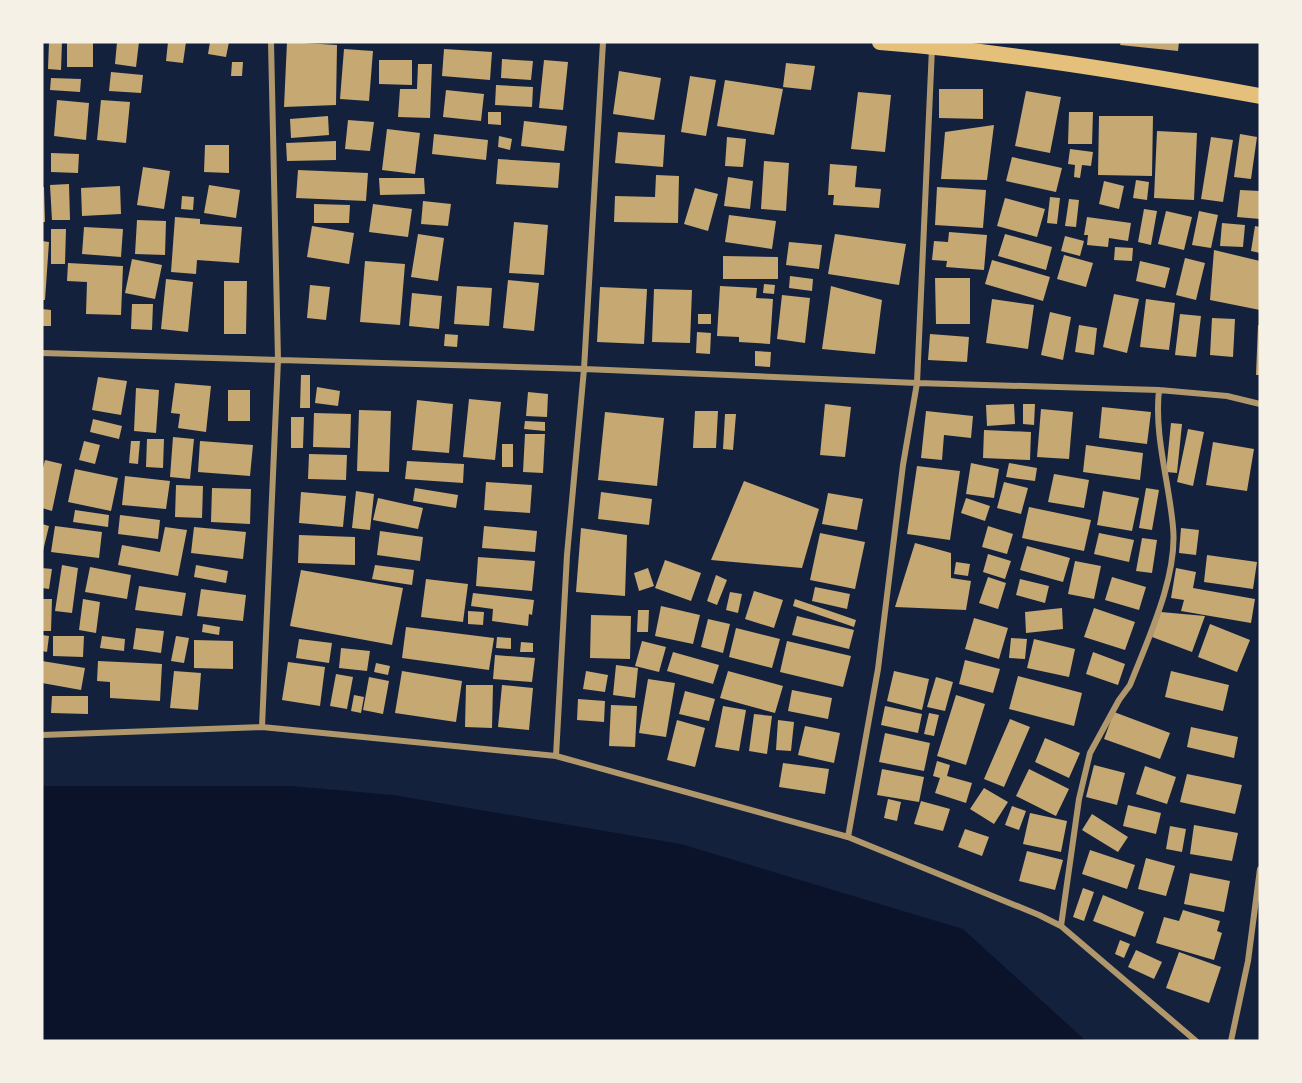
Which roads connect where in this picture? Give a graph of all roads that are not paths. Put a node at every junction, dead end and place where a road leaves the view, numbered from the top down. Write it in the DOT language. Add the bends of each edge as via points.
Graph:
graph roads {
  1 [pos="271,42"];
  2 [pos="603,42"];
  3 [pos="880,42"];
  4 [pos="932,46"];
  5 [pos="1260,96"];
  6 [pos="42,353"];
  7 [pos="278,360"];
  8 [pos="584,369"];
  9 [pos="917,383"];
  10 [pos="1159,390"];
  11 [pos="1260,404"];
  12 [pos="262,728"];
  13 [pos="42,735"];
  14 [pos="556,756"];
  15 [pos="848,837"];
  16 [pos="1260,869"];
  17 [pos="1061,926"];
  18 [pos="1196,1041"];
  19 [pos="1231,1041"];
  1 -- 7 [label="street"];
  2 -- 8 [label="street"];
  3 -- 4 [label="highway"];
  4 -- 5 [label="highway" via="1114,69"];
  4 -- 9 [label="street"];
  6 -- 7 [label="street"];
  7 -- 8 [label="street"];
  7 -- 12 [label="street"];
  8 -- 9 [label="street"];
  8 -- 14 [label="street" via="567,555"];
  9 -- 10 [label="street"];
  9 -- 15 [label="street" via="878,669"];
  10 -- 11 [label="street" via="1227,396"];
  10 -- 17 [label="street" via="1161,452 1173,529 1171,571 1130,685 1090,753 1079,799"];
  12 -- 13 [label="street"];
  12 -- 14 [label="street"];
  14 -- 15 [label="street"];
  15 -- 17 [label="street"];
  16 -- 19 [label="street" via="1248,961"];
  17 -- 18 [label="street"];
}
